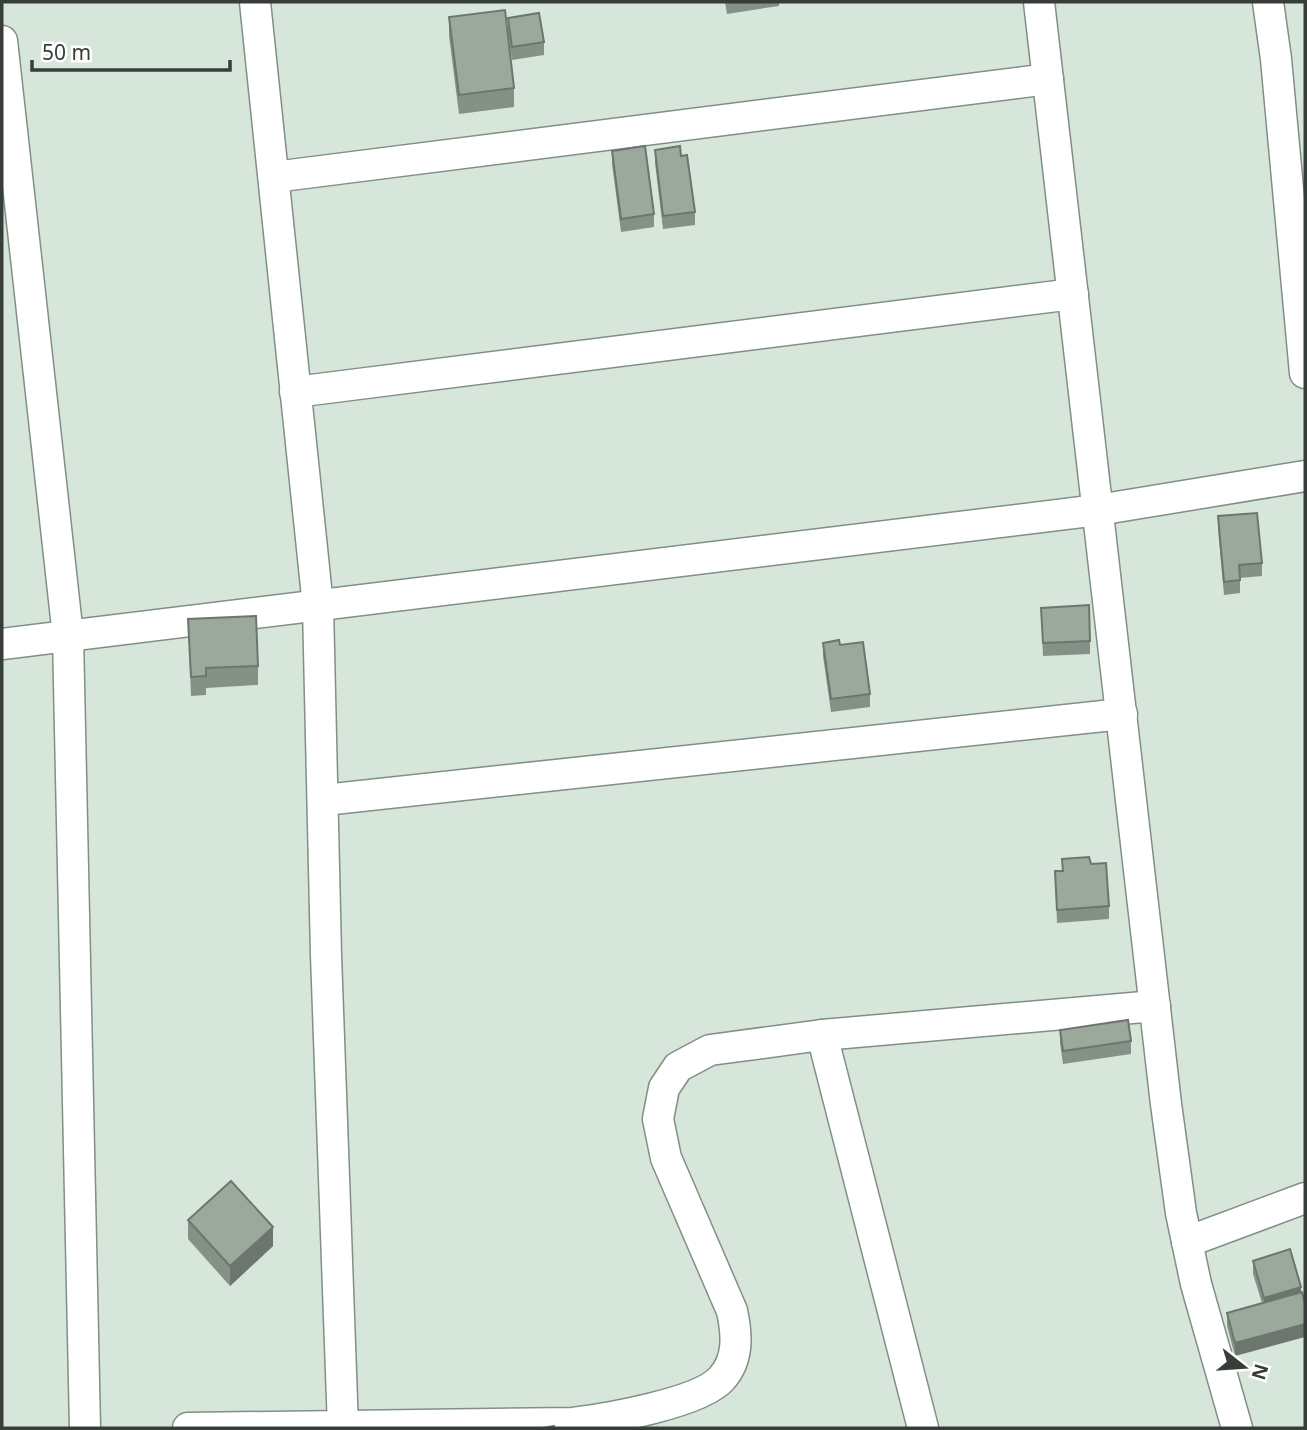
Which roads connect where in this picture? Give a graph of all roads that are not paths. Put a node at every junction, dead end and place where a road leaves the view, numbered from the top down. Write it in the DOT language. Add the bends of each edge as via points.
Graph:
graph roads {
  1 [pos="255,2"];
  2 [pos="1039,2"];
  3 [pos="1268,2"];
  4 [pos="2,41"];
  5 [pos="1048,79"];
  6 [pos="274,177"];
  7 [pos="1073,294"];
  8 [pos="1305,373"];
  9 [pos="295,392"];
  10 [pos="1305,476"];
  11 [pos="1098,510"];
  12 [pos="318,606"];
  13 [pos="68,636"];
  14 [pos="2,644"];
  15 [pos="1122,714"];
  16 [pos="324,800"];
  17 [pos="1155,1006"];
  18 [pos="822,1035"];
  19 [pos="1305,1198"];
  20 [pos="1187,1242"];
  21 [pos="343,1426"];
  22 [pos="85,1428"];
  23 [pos="188,1428"];
  24 [pos="923,1428"];
  25 [pos="1237,1428"];
  1 -- 6 [label="street"];
  2 -- 5 [label="street"];
  3 -- 8 [label="street"];
  4 -- 13 [label="street"];
  5 -- 6 [label="street"];
  5 -- 7 [label="street"];
  6 -- 9 [label="street"];
  7 -- 9 [label="street"];
  7 -- 11 [label="street"];
  9 -- 12 [label="street"];
  10 -- 11 [label="street"];
  11 -- 12 [label="street"];
  11 -- 15 [label="street"];
  12 -- 13 [label="street"];
  12 -- 16 [label="street"];
  13 -- 14 [label="street"];
  13 -- 22 [label="street"];
  15 -- 16 [label="street"];
  15 -- 17 [label="street"];
  16 -- 21 [label="street"];
  17 -- 18 [label="street"];
  17 -- 20 [label="street"];
  18 -- 21 [label="street" via="710,1050 678,1067 664,1088 658,1119 666,1158 732,1311 738,1336 722,1380 696,1394 625,1416 573,1423"];
  18 -- 24 [label="street"];
  19 -- 20 [label="street"];
  20 -- 25 [label="street"];
  21 -- 23 [label="street"];
}
